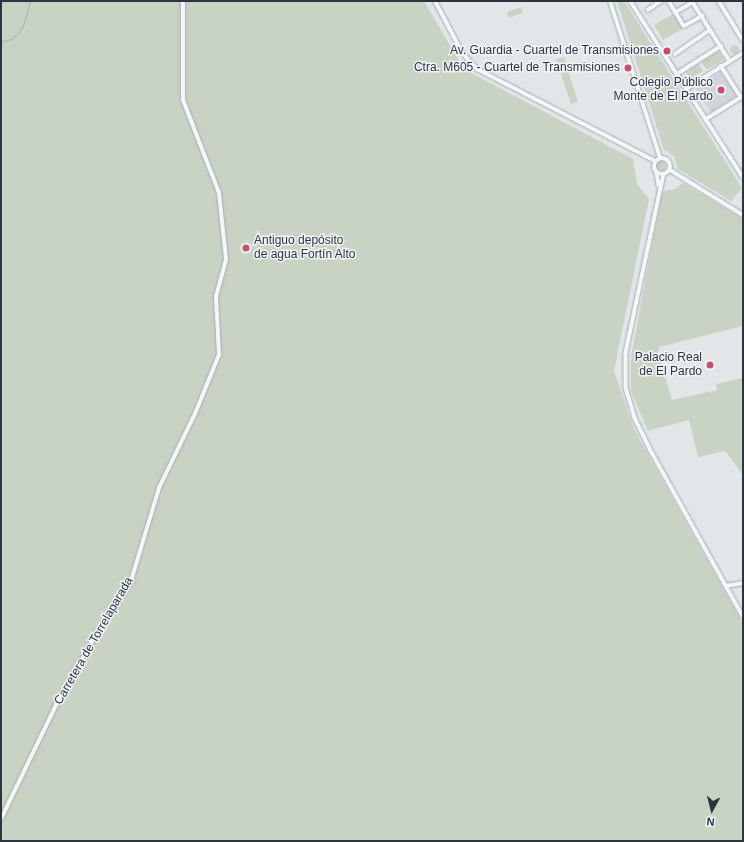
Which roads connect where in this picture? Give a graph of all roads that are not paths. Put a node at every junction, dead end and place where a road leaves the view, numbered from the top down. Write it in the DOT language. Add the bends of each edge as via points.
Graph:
graph roads {
  1 [pos="183,1"];
  2 [pos="435,1"];
  3 [pos="610,1"];
  4 [pos="630,1"];
  5 [pos="661,1"];
  6 [pos="669,1"];
  7 [pos="692,1"];
  8 [pos="718,1"];
  9 [pos="648,10"];
  10 [pos="676,12"];
  11 [pos="702,16"];
  12 [pos="710,30"];
  13 [pos="743,40"];
  14 [pos="720,46"];
  15 [pos="743,53"];
  16 [pos="675,54"];
  17 [pos="730,61"];
  18 [pos="721,66"];
  19 [pos="677,74"];
  20 [pos="686,89"];
  21 [pos="742,97"];
  22 [pos="706,120"];
  23 [pos="660,158"];
  24 [pos="655,161"];
  25 [pos="670,170"];
  26 [pos="657,173"];
  27 [pos="664,174"];
  28 [pos="743,178"];
  29 [pos="659,188"];
  30 [pos="743,215"];
  31 [pos="743,583"];
  32 [pos="726,586"];
  33 [pos="743,616"];
  34 [pos="1,819"];
  1 -- 34 [label="street, Carretera de Torrelaparada" via="183,100 220,193 226,259 216,297 219,355 195,414 159,488 130,581 56,706"];
  2 -- 24 [label="street" via="463,54 477,69"];
  3 -- 23 [label="street"];
  4 -- 19 [label="street"];
  5 -- 9 [label="street"];
  6 -- 10 [label="street"];
  7 -- 10 [label="street"];
  7 -- 11 [label="street"];
  8 -- 13 [label="street"];
  10 -- 11 [label="street" via="684,26"];
  11 -- 12 [label="street"];
  12 -- 14 [label="street"];
  12 -- 16 [label="street"];
  14 -- 17 [label="street"];
  14 -- 19 [label="street"];
  15 -- 17 [label="street"];
  17 -- 18 [label="street"];
  18 -- 20 [label="street"];
  18 -- 21 [label="street"];
  19 -- 20 [label="street"];
  20 -- 22 [label="street"];
  21 -- 22 [label="street"];
  22 -- 28 [label="street"];
  23 -- 24 [label="street"];
  23 -- 25 [label="street" via="668,160"];
  24 -- 26 [label="street" via="653,168"];
  25 -- 27 [label="street"];
  25 -- 30 [label="street"];
  26 -- 27 [label="street"];
  26 -- 29 [label="street"];
  27 -- 29 [label="street"];
  29 -- 32 [label="street" via="626,353 626,388 635,418 650,449"];
  31 -- 32 [label="street"];
  32 -- 33 [label="street"];
}
